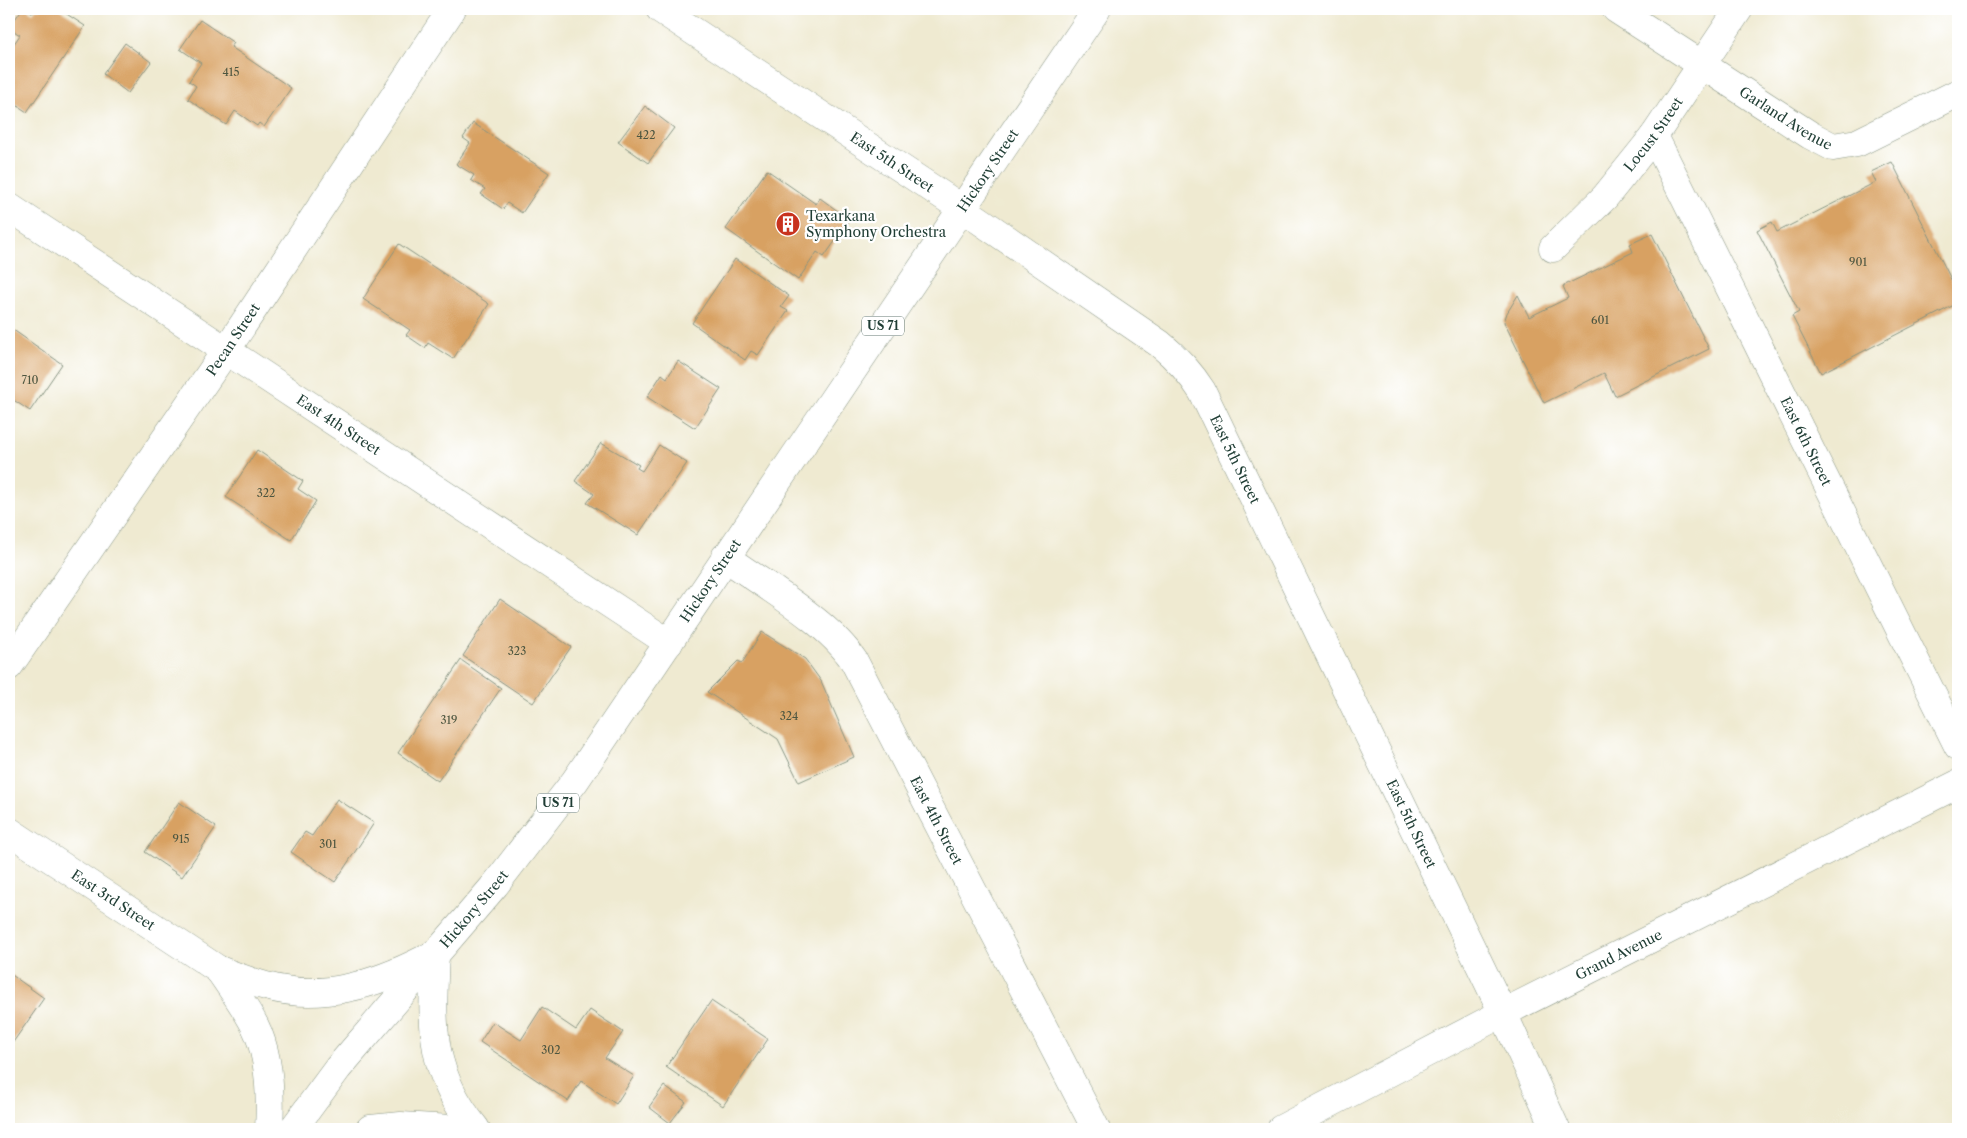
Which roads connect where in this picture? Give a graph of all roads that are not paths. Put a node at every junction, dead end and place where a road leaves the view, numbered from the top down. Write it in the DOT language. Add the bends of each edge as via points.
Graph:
graph roads {
  1 [pos="452,9"];
  2 [pos="660,9"];
  3 [pos="1097,9"];
  4 [pos="1616,9"];
  5 [pos="1739,9"];
  6 [pos="1702,64"];
  7 [pos="1958,94"];
  8 [pos="1654,136"];
  9 [pos="9,207"];
  10 [pos="963,209"];
  11 [pos="1553,248"];
  12 [pos="225,352"];
  13 [pos="725,557"];
  14 [pos="669,643"];
  15 [pos="9,666"];
  16 [pos="1958,746"];
  17 [pos="1958,784"];
  18 [pos="9,831"];
  19 [pos="435,954"];
  20 [pos="219,970"];
  21 [pos="1503,1013"];
  22 [pos="270,1129"];
  23 [pos="293,1129"];
  24 [pos="370,1129"];
  25 [pos="451,1129"];
  26 [pos="476,1129"];
  27 [pos="1096,1129"];
  28 [pos="1281,1129"];
  29 [pos="1556,1129"];
  1 -- 12 [label="street, Pecan Street"];
  2 -- 10 [label="street, East 5th Street"];
  3 -- 10 [label="street, Hickory Street / US 71"];
  4 -- 6 [label="street"];
  5 -- 6 [label="street, Locust Street"];
  6 -- 7 [label="street, Garland Avenue" via="1833,147 1857,143"];
  6 -- 8 [label="street, Locust Street"];
  8 -- 11 [label="street, Locust Street" via="1605,197"];
  8 -- 16 [label="street, East 6th Street"];
  9 -- 12 [label="street, East 4th Street"];
  10 -- 13 [label="street, Hickory Street / US 71"];
  10 -- 21 [label="street, East 5th Street" via="1160,344 1192,374"];
  12 -- 14 [label="street, East 4th Street"];
  12 -- 15 [label="street, Pecan Street"];
  13 -- 14 [label="street, Hickory Street / US 71"];
  13 -- 27 [label="street, East 4th Street" via="827,629 843,644"];
  14 -- 19 [label="street, Hickory Street / US 71" via="575,781 495,885"];
  17 -- 21 [label="street, Grand Avenue"];
  18 -- 20 [label="street, East 3rd Street"];
  19 -- 20 [label="street" via="377,980 324,992 267,987"];
  19 -- 23 [label="street, Hickory Street / US 71" via="338,1068"];
  19 -- 26 [label="street" via="435,1038 439,1062 459,1108"];
  20 -- 22 [label="street" via="255,1027 268,1078"];
  21 -- 28 [label="street, Grand Avenue"];
  21 -- 29 [label="street, East 5th Street"];
  24 -- 25 [label="street" via="401,1126"];
}
